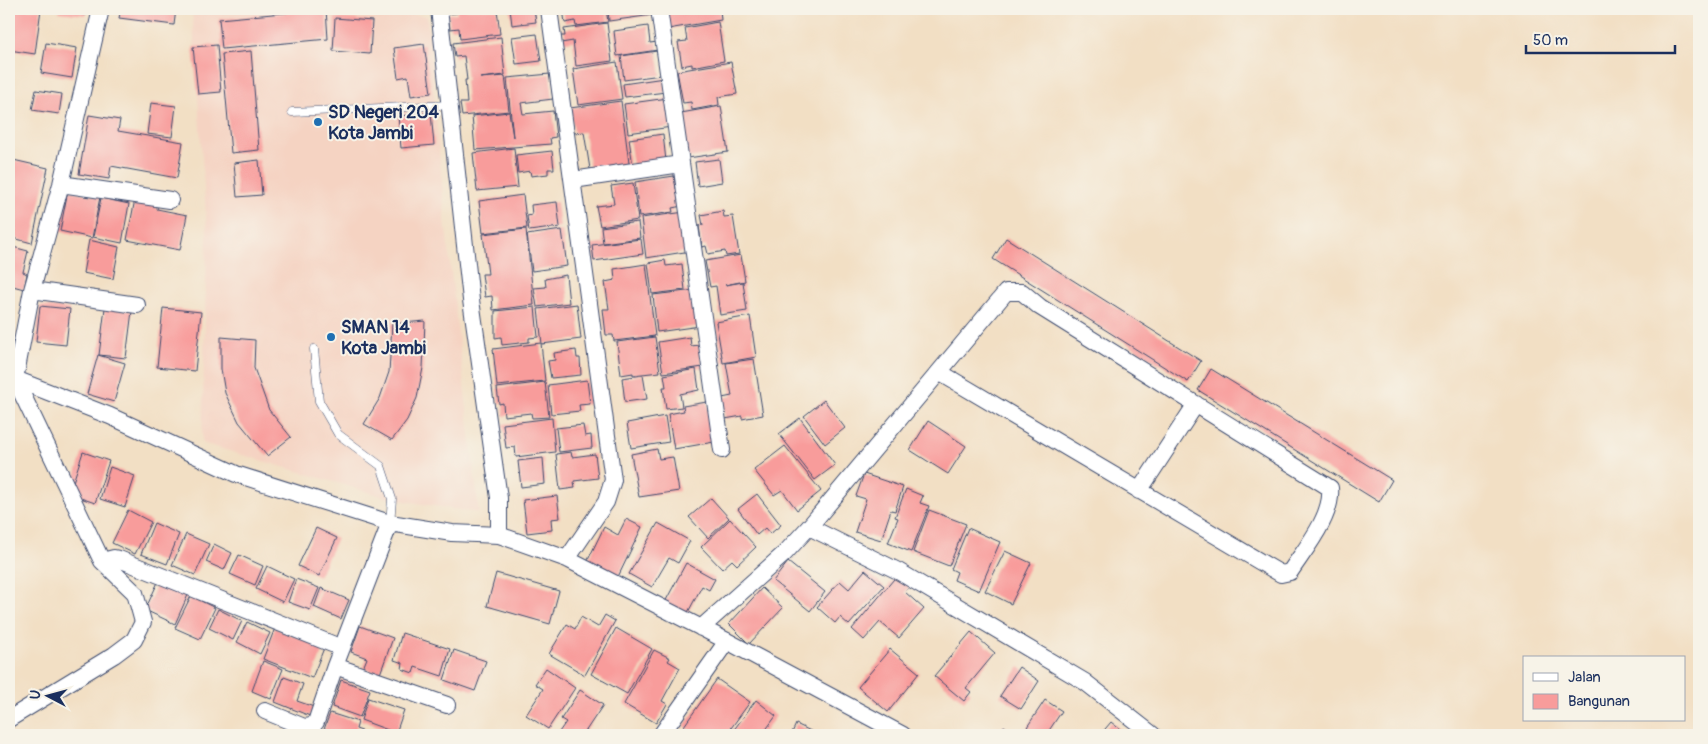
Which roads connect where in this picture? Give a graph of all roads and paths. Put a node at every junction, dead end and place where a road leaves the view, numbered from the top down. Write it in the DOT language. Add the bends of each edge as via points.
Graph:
graph roads {
  1 [pos="102,9"];
  2 [pos="439,9"];
  3 [pos="549,9"];
  4 [pos="659,9"];
  5 [pos="450,105"];
  6 [pos="292,112"];
  7 [pos="681,164"];
  8 [pos="573,180"];
  9 [pos="60,184"];
  10 [pos="170,200"];
  11 [pos="32,290"];
  12 [pos="137,305"];
  13 [pos="314,349"];
  14 [pos="938,372"];
  15 [pos="12,379"];
  16 [pos="1196,404"];
  17 [pos="722,450"];
  18 [pos="1139,490"];
  19 [pos="390,523"];
  20 [pos="810,527"];
  21 [pos="499,535"];
  22 [pos="567,559"];
  23 [pos="102,561"];
  24 [pos="701,628"];
  25 [pos="726,641"];
  26 [pos="342,648"];
  27 [pos="335,666"];
  28 [pos="447,704"];
  29 [pos="265,711"];
  30 [pos="9,719"];
  31 [pos="660,735"];
  32 [pos="903,735"];
  33 [pos="1154,735"];
  1 -- 9 [label="street"];
  2 -- 5 [label="street"];
  3 -- 8 [label="street"];
  4 -- 7 [label="street"];
  5 -- 6 [label="lane"];
  5 -- 21 [label="street" via="471,300 500,498"];
  7 -- 8 [label="street"];
  7 -- 17 [label="street"];
  8 -- 22 [label="street" via="613,480 606,502"];
  9 -- 10 [label="street"];
  9 -- 11 [label="street"];
  11 -- 12 [label="street"];
  11 -- 15 [label="street"];
  13 -- 19 [label="lane" via="319,401 338,434 381,466 392,500"];
  14 -- 16 [label="street" via="1006,292 1022,292"];
  14 -- 18 [label="street"];
  14 -- 20 [label="street"];
  15 -- 19 [label="street" via="110,416 236,474"];
  15 -- 23 [label="street"];
  16 -- 18 [label="street"];
  16 -- 18 [label="street" via="1330,488 1327,513 1290,572 1281,574"];
  19 -- 21 [label="street" via="452,533"];
  19 -- 26 [label="street"];
  20 -- 24 [label="street"];
  20 -- 33 [label="street" via="898,571 1085,682"];
  21 -- 22 [label="street"];
  22 -- 24 [label="street"];
  23 -- 26 [label="street" via="119,559"];
  23 -- 30 [label="street" via="135,593 143,622 134,640"];
  24 -- 25 [label="street"];
  25 -- 31 [label="street"];
  25 -- 32 [label="street"];
  26 -- 27 [label="street"];
  27 -- 28 [label="street"];
  27 -- 29 [label="street" via="312,726 304,727"];
}
